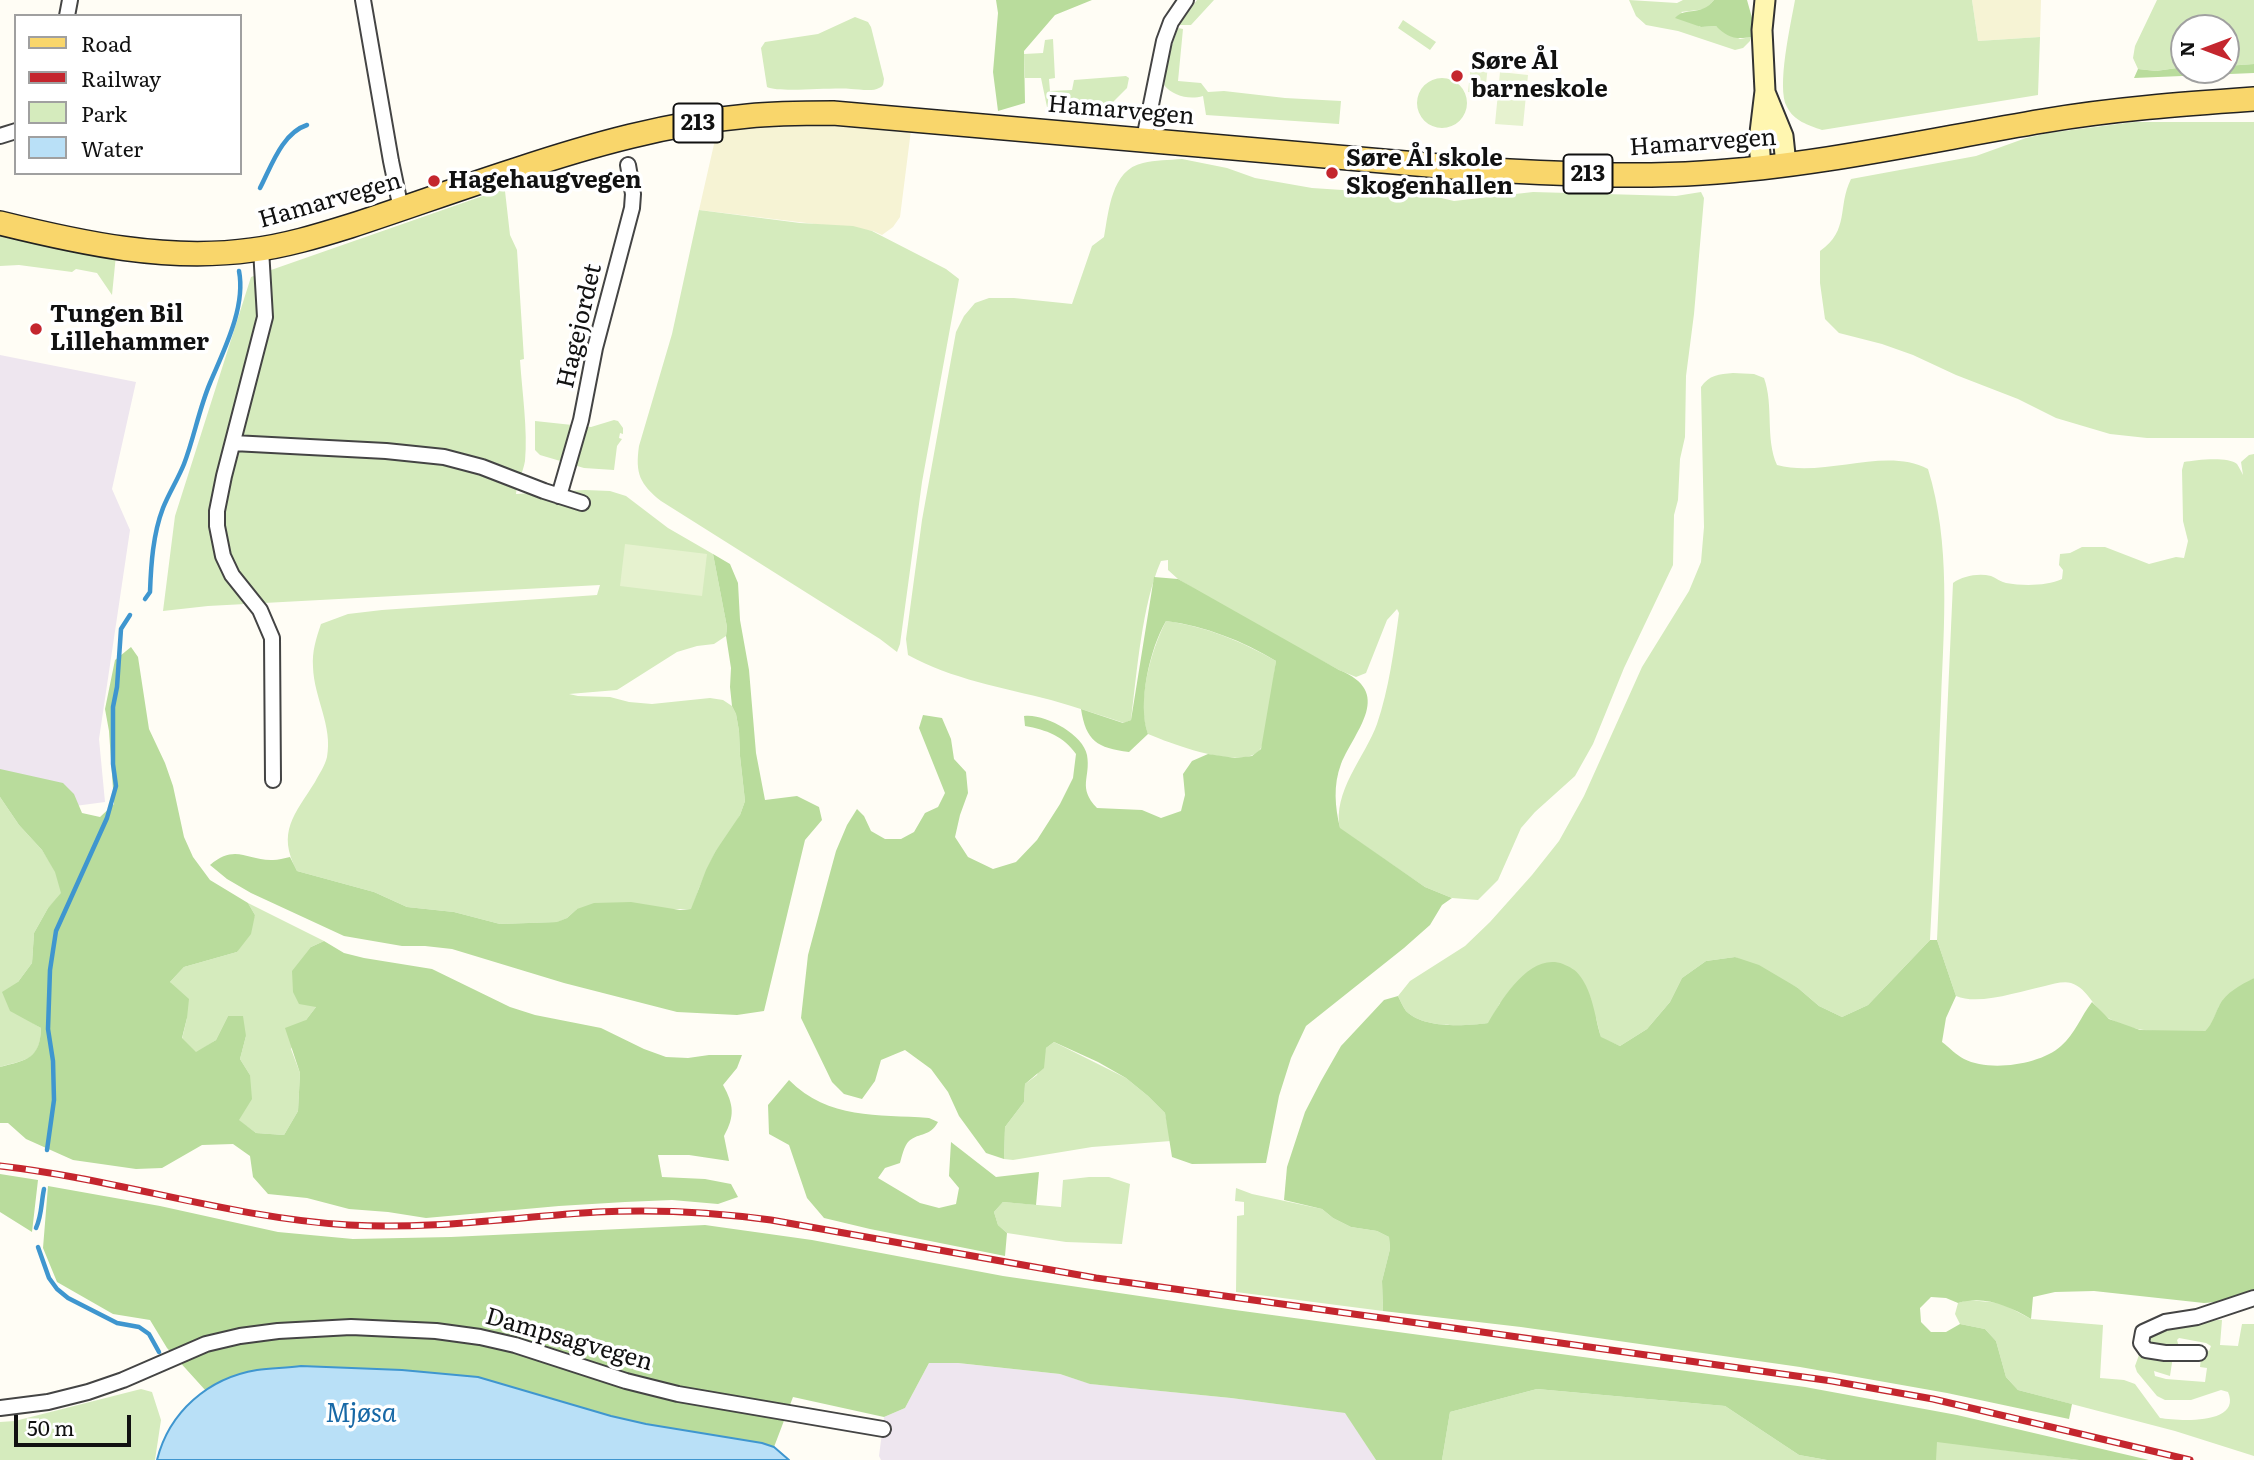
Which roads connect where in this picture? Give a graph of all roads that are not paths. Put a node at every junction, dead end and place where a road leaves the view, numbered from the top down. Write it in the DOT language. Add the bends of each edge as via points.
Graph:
graph roads {
  1 [pos="363,0"];
  2 [pos="1186,0"];
  3 [pos="1765,0"];
  4 [pos="1765,91"];
  5 [pos="2254,99"];
  6 [pos="1144,139"];
  7 [pos="1786,164"];
  8 [pos="628,165"];
  9 [pos="1761,167"];
  10 [pos="401,209"];
  11 [pos="0,223"];
  12 [pos="261,249"];
  13 [pos="233,443"];
  14 [pos="559,496"];
  15 [pos="582,503"];
  16 [pos="273,780"];
  17 [pos="2254,1297"];
  18 [pos="2199,1353"];
  19 [pos="0,1408"];
  20 [pos="883,1429"];
  1 -- 10 [label="street"];
  2 -- 6 [label="street" via="1164,41"];
  3 -- 4 [label="main road"];
  4 -- 7 [label="main road" via="1783,136"];
  4 -- 9 [label="main road"];
  5 -- 7 [label="main road, Hamarvegen / 213" via="2126,108"];
  6 -- 9 [label="main road, Hamarvegen / 213" via="1578,174 1702,173"];
  6 -- 10 [label="main road, Hamarvegen / 213" via="833,113 747,116 611,141"];
  7 -- 9 [label="main road, Hamarvegen / 213"];
  8 -- 14 [label="street, Hagejordet" via="632,208"];
  10 -- 12 [label="main road, Hamarvegen / 213"];
  11 -- 12 [label="main road, Hamarvegen / 213" via="148,251"];
  12 -- 13 [label="street" via="265,317"];
  13 -- 14 [label="street" via="444,457"];
  13 -- 16 [label="street" via="219,496 217,526 232,575 260,610 272,638"];
  14 -- 15 [label="street"];
  17 -- 18 [label="street" via="2143,1332 2141,1343 2146,1350"];
  19 -- 20 [label="street, Dampsagvegen" via="88,1392 206,1344 240,1336 351,1327 480,1337 678,1394"];
}
